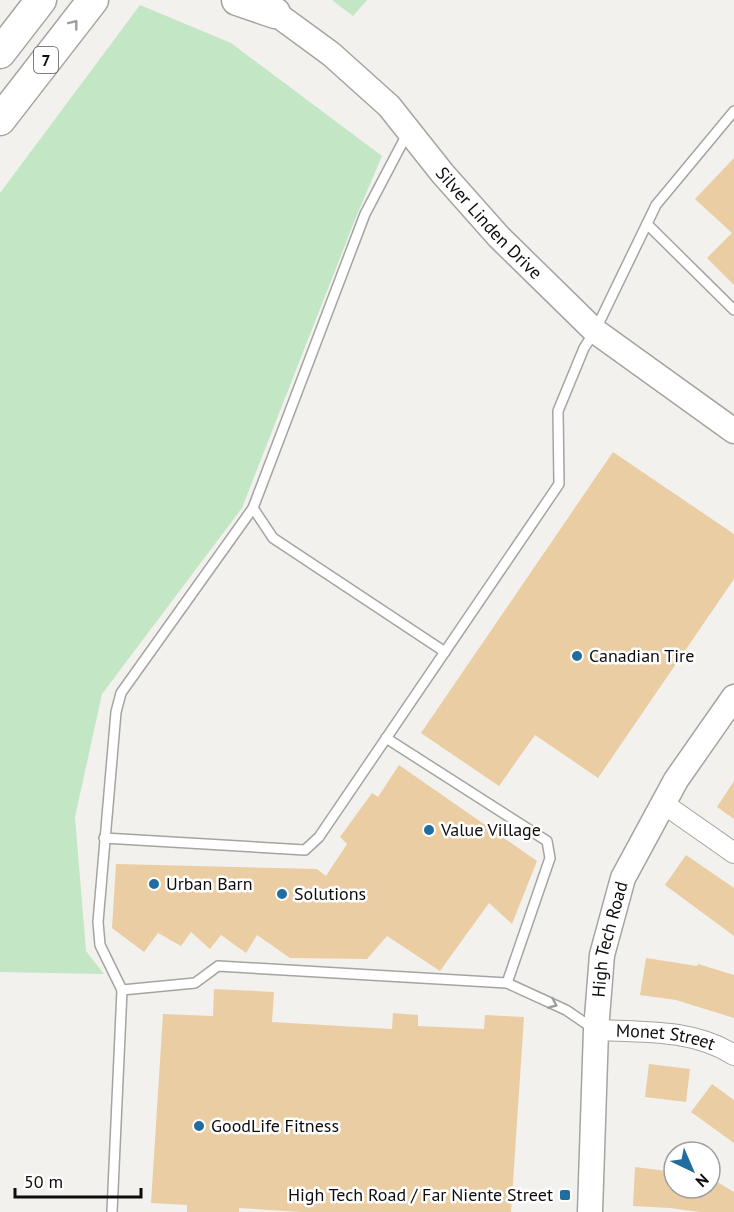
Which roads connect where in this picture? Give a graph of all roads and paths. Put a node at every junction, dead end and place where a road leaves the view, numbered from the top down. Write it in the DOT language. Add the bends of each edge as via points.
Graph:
graph roads {
  1 [pos="41,0"];
  2 [pos="93,0"];
  3 [pos="237,0"];
  4 [pos="266,6"];
  5 [pos="0,53"];
  6 [pos="734,111"];
  7 [pos="0,120"];
  8 [pos="409,131"];
  9 [pos="647,224"];
  10 [pos="734,310"];
  11 [pos="595,331"];
  12 [pos="734,431"];
  13 [pos="253,508"];
  14 [pos="445,652"];
  15 [pos="734,697"];
  16 [pos="386,738"];
  17 [pos="664,804"];
  18 [pos="104,838"];
  19 [pos="734,853"];
  20 [pos="507,983"];
  21 [pos="122,990"];
  22 [pos="596,1030"];
  23 [pos="734,1055"];
  24 [pos="112,1212"];
  25 [pos="590,1212"];
  1 -- 5 [label="main road, 7"];
  7 -- 2 [label="main road, 7, one-way"];
  3 -- 4 [label="main road"];
  4 -- 8 [label="street, Silver Linden Drive" via="331,54 389,106"];
  6 -- 9 [label="lane" via="656,205"];
  8 -- 11 [label="street, Silver Linden Drive" via="499,237"];
  8 -- 13 [label="lane" via="365,214"];
  9 -- 10 [label="lane"];
  9 -- 11 [label="lane"];
  11 -- 12 [label="street, Silver Linden Drive"];
  11 -- 14 [label="lane" via="558,411 559,484"];
  13 -- 14 [label="lane" via="273,538"];
  13 -- 18 [label="lane" via="121,693"];
  14 -- 16 [label="lane"];
  15 -- 17 [label="street, High Tech Road" via="676,780"];
  16 -- 18 [label="lane" via="319,837 305,850"];
  16 -- 20 [label="lane" via="547,841 550,858"];
  17 -- 19 [label="street"];
  17 -- 22 [label="street, High Tech Road" via="623,878 602,955"];
  18 -- 21 [label="lane" via="100,945"];
  20 -- 21 [label="lane" via="218,966 195,982"];
  20 -- 22 [label="lane, one-way" via="566,1010"];
  21 -- 24 [label="lane"];
  22 -- 23 [label="street, Monet Street" via="700,1039"];
  22 -- 25 [label="street, High Tech Road"];
}
